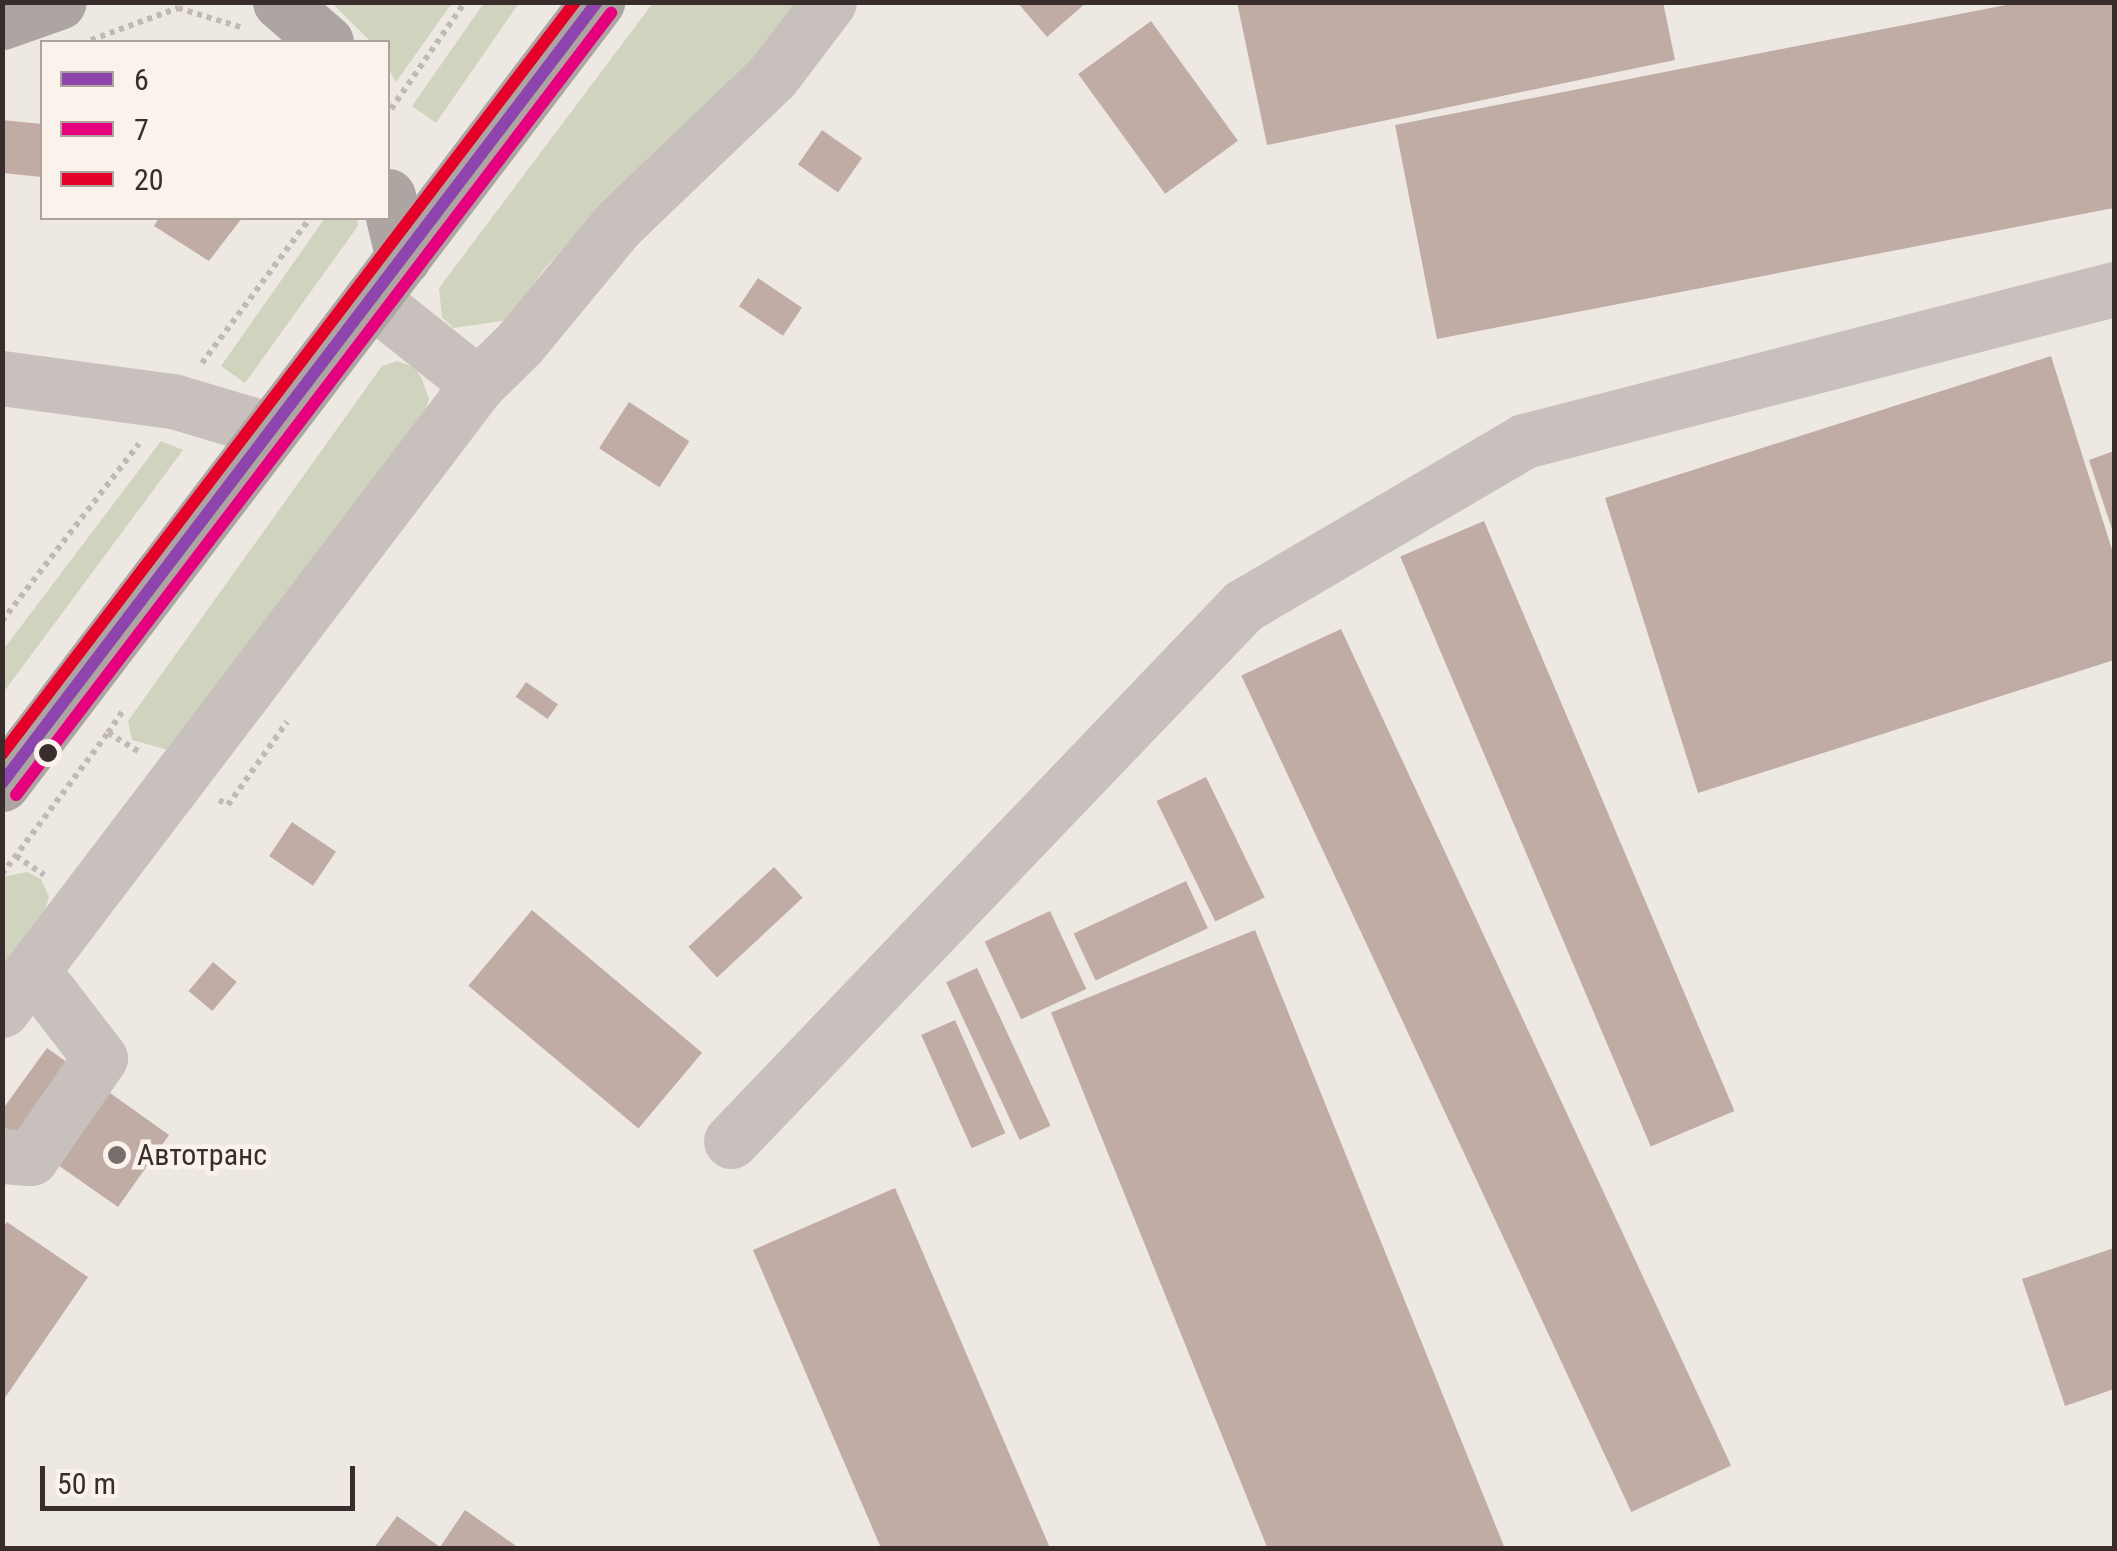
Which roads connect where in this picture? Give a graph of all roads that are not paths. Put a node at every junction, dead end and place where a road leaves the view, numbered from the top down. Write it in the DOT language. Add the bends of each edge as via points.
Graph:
graph roads {
  1 [pos="59,2"];
  2 [pos="597,2"];
  3 [pos="829,2"];
  4 [pos="266,17"];
  5 [pos="2,22"];
  6 [pos="321,40"];
  7 [pos="388,220"];
  8 [pos="387,279"];
  9 [pos="2114,289"];
  10 [pos="2,378"];
  11 [pos="478,384"];
  12 [pos="270,430"];
  13 [pos="2,784"];
  14 [pos="17,990"];
  15 [pos="731,1141"];
  16 [pos="2,1156"];
  1 -- 5 [label="main road"];
  2 -- 8 [label="main road"];
  3 -- 11 [label="lane" via="772,77 618,225"];
  4 -- 6 [label="main road"];
  7 -- 8 [label="main road"];
  8 -- 11 [label="lane"];
  8 -- 12 [label="main road"];
  9 -- 15 [label="lane" via="1524,440 1242,606"];
  10 -- 12 [label="lane" via="173,401"];
  11 -- 14 [label="lane"];
  12 -- 13 [label="main road"];
  14 -- 16 [label="lane" via="100,1058 31,1158"];
}
